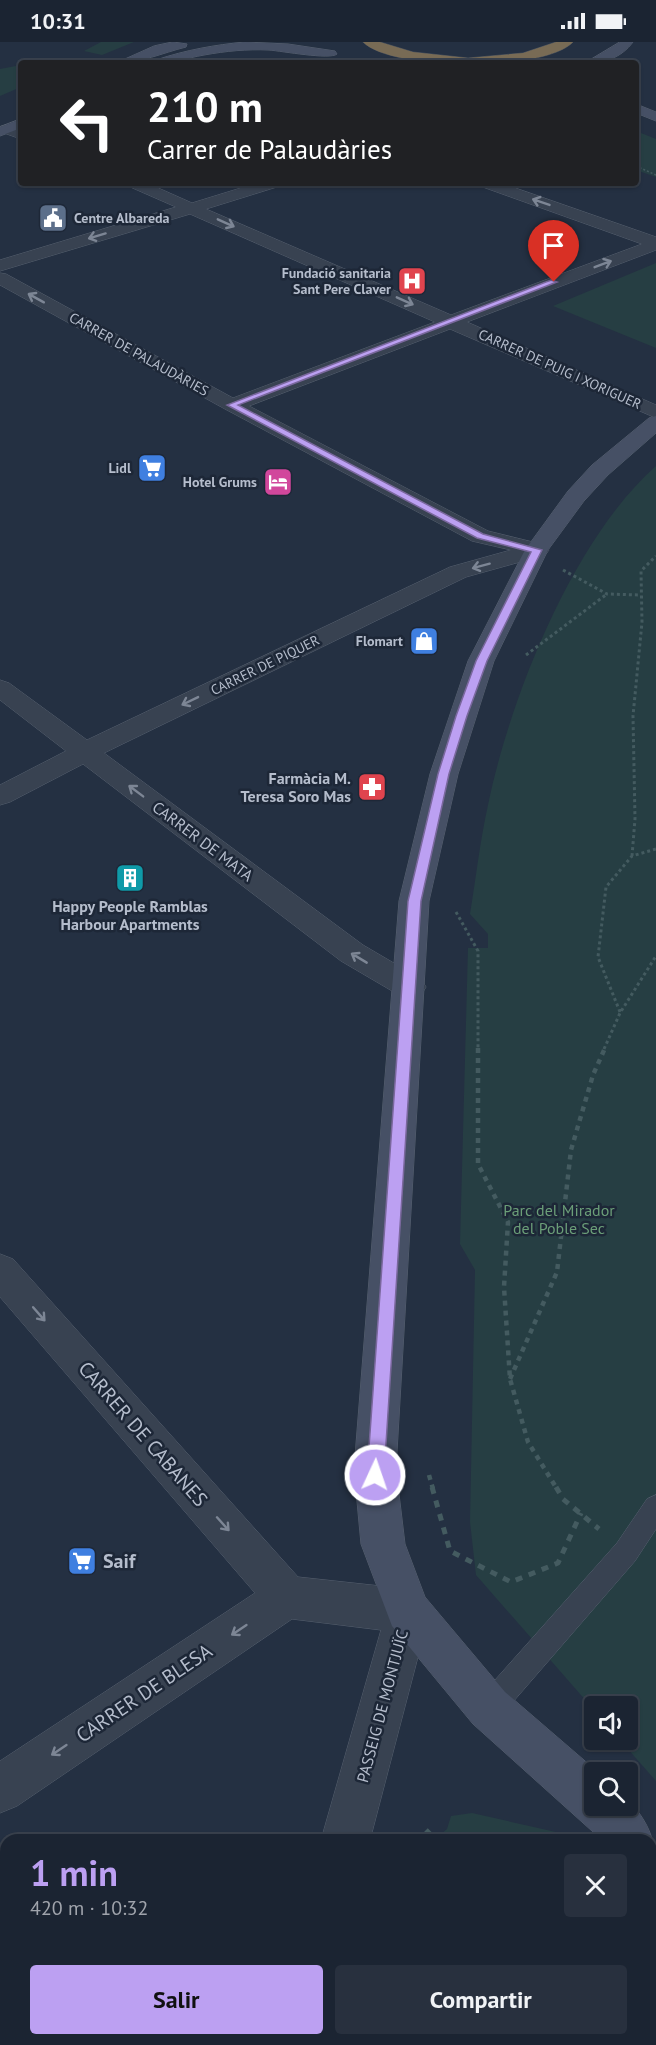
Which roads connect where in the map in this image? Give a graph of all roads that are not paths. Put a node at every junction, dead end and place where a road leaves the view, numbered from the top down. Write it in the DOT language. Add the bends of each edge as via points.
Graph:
graph roads {
  1 [pos="192,42"];
  2 [pos="315,42"];
  3 [pos="369,42"];
  4 [pos="567,42"];
  5 [pos="628,43"];
  6 [pos="330,54"];
  7 [pos="131,60"];
  8 [pos="169,60"];
  9 [pos="344,60"];
  10 [pos="599,60"];
  11 [pos="639,97"];
  12 [pos="656,105"];
  13 [pos="639,109"];
  14 [pos="656,117"];
  15 [pos="18,124"];
  16 [pos="3,131"];
  17 [pos="18,134"];
  18 [pos="141,186"];
  19 [pos="264,186"];
  20 [pos="494,186"];
  21 [pos="192,208"];
  22 [pos="656,243"];
  23 [pos="0,266"];
  24 [pos="0,278"];
  25 [pos="450,321"];
  26 [pos="231,405"];
  27 [pos="656,412"];
  28 [pos="656,422"];
  29 [pos="550,560"];
  30 [pos="0,688"];
  31 [pos="84,752"];
  32 [pos="0,796"];
  33 [pos="410,987"];
  34 [pos="0,1270"];
  35 [pos="656,1507"];
  36 [pos="287,1597"];
  37 [pos="408,1611"];
  38 [pos="489,1708"];
  39 [pos="0,1789"];
  40 [pos="584,1792"];
  41 [pos="610,1816"];
  42 [pos="348,1834"];
  43 [pos="629,1834"];
  1 -- 7 [label="street"];
  2 -- 6 [label="street"];
  3 -- 4 [label="highway" via="417,56 492,60 528,55"];
  5 -- 10 [label="street"];
  6 -- 8 [label="street" via="289,45 238,45"];
  6 -- 9 [label="street"];
  11 -- 12 [label="street"];
  13 -- 14 [label="street"];
  15 -- 16 [label="street"];
  16 -- 17 [label="street"];
  18 -- 21 [label="street, CARRER DE PUIG I XORIGUER"];
  19 -- 21 [label="street"];
  22 -- 20 [label="street, one-way"];
  21 -- 23 [label="street, one-way"];
  21 -- 25 [label="street, CARRER DE PUIG I XORIGUER, one-way"];
  25 -- 22 [label="street, one-way"];
  26 -- 24 [label="street, CARRER DE PALAUDÀRIES, one-way"];
  25 -- 26 [label="street"];
  25 -- 27 [label="street, CARRER DE PUIG I XORIGUER"];
  26 -- 29 [label="street, CARRER DE PALAUDÀRIES" via="480,536"];
  28 -- 29 [label="street, PASSEIG DE MONTJUÏC" via="584,488"];
  29 -- 31 [label="street, CARRER DE PIQUER, one-way" via="458,572"];
  29 -- 33 [label="street, PASSEIG DE MONTJUÏC" via="481,661 444,774 414,901"];
  30 -- 31 [label="street, CARRER DE MATA"];
  31 -- 32 [label="street, CARRER DE PIQUER"];
  33 -- 31 [label="street, CARRER DE MATA, one-way" via="352,953"];
  33 -- 37 [label="street, PASSEIG DE MONTJUÏC" via="375,1469 383,1544"];
  34 -- 36 [label="street, CARRER DE CABANES, one-way"];
  35 -- 38 [label="lane" via="626,1552"];
  36 -- 37 [label="street"];
  36 -- 39 [label="street, CARRER DE BLESA, one-way"];
  37 -- 38 [label="street"];
  37 -- 42 [label="street, PASSEIG DE MONTJUÏC"];
  38 -- 40 [label="street"];
  41 -- 43 [label="street"];
}
